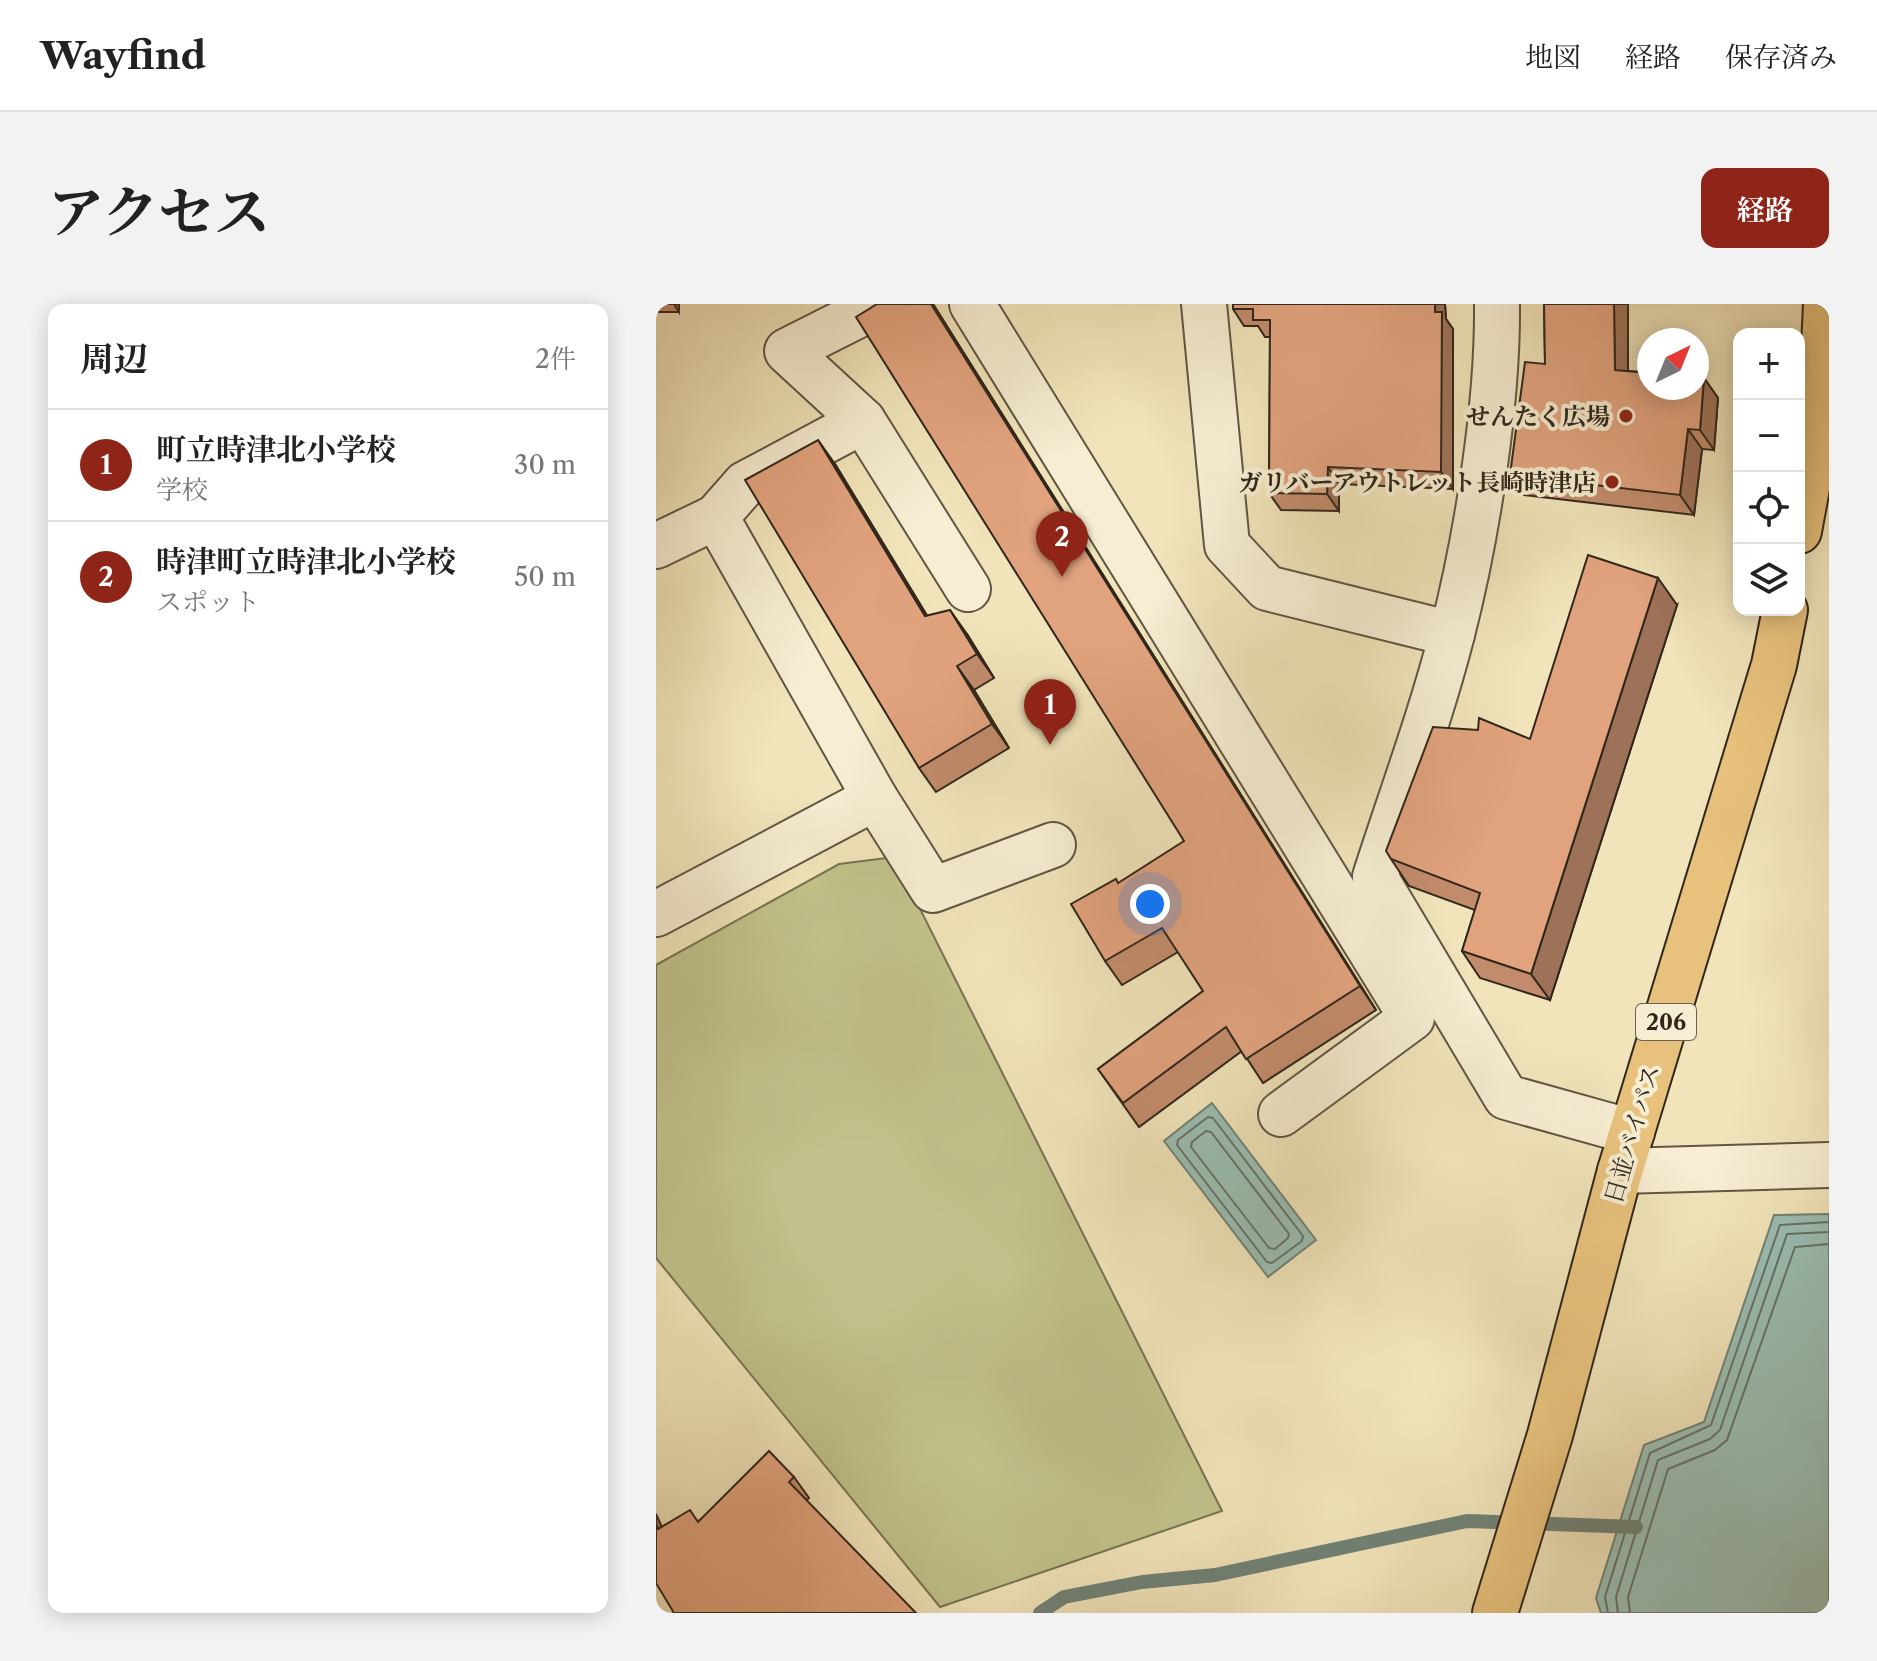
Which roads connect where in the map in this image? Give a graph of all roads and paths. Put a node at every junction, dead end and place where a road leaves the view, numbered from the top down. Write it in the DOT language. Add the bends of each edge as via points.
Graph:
graph roads {
  1 [pos="880,304"];
  2 [pos="972,304"];
  3 [pos="1204,304"];
  4 [pos="1497,304"];
  5 [pos="1826,304"];
  6 [pos="863,421"];
  7 [pos="1805,499"];
  8 [pos="716,517"];
  9 [pos="656,546"];
  10 [pos="968,589"];
  11 [pos="1784,616"];
  12 [pos="1452,634"];
  13 [pos="875,798"];
  14 [pos="1053,845"];
  15 [pos="656,914"];
  16 [pos="1281,1114"];
  17 [pos="1626,1151"];
  18 [pos="1829,1165"];
  19 [pos="1495,1613"];
  1 -- 6 [label="street" via="787,351"];
  2 -- 16 [label="street" via="1412,1018"];
  3 -- 12 [label="street" via="1227,545 1267,588"];
  4 -- 12 [label="street" via="1497,348 1480,486"];
  5 -- 7 [label="highway" via="1821,412"];
  6 -- 8 [label="street" via="745,484"];
  6 -- 10 [label="street"];
  8 -- 9 [label="street"];
  8 -- 13 [label="street"];
  11 -- 17 [label="highway, 日並バイパス / 206" via="1774,665"];
  12 -- 17 [label="street" via="1375,877 1506,1097"];
  13 -- 14 [label="street" via="933,890"];
  13 -- 15 [label="street"];
  17 -- 18 [label="street"];
  17 -- 19 [label="highway, 日並バイパス / 206" via="1550,1435"];
}
